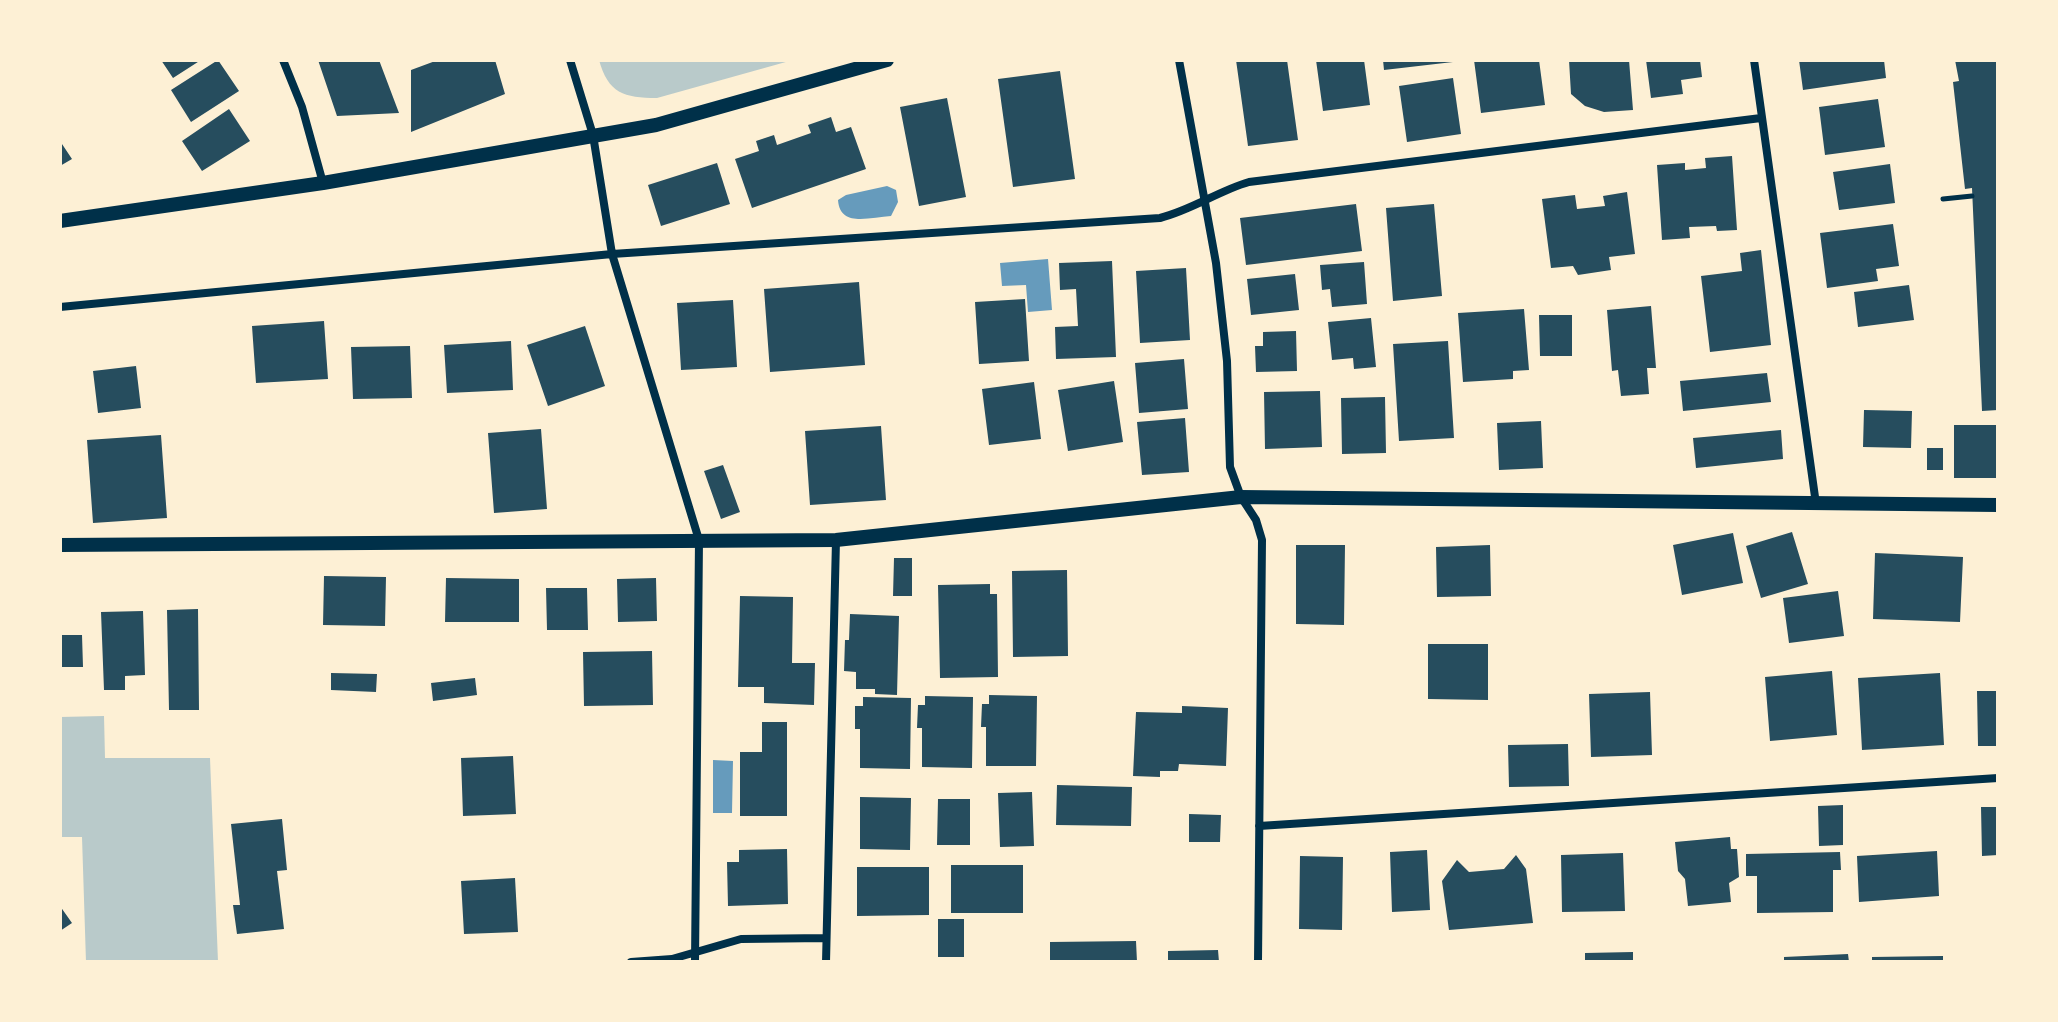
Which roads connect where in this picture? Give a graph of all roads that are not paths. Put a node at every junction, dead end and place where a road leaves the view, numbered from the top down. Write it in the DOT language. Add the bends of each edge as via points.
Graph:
graph roads {
  1 [pos="283,60"];
  2 [pos="570,60"];
  3 [pos="887,60"];
  4 [pos="1179,60"];
  5 [pos="1754,60"];
  6 [pos="1761,118"];
  7 [pos="593,135"];
  8 [pos="323,183"];
  9 [pos="1205,202"];
  10 [pos="60,221"];
  11 [pos="612,254"];
  12 [pos="60,307"];
  13 [pos="1241,497"];
  14 [pos="1816,505"];
  15 [pos="1998,505"];
  16 [pos="699,540"];
  17 [pos="836,540"];
  18 [pos="60,545"];
  19 [pos="1998,778"];
  20 [pos="1259,826"];
  21 [pos="826,938"];
  22 [pos="695,951"];
  23 [pos="631,962"];
  24 [pos="695,962"];
  25 [pos="826,962"];
  26 [pos="1258,962"];
  1 -- 8 [label="street"];
  2 -- 7 [label="street"];
  3 -- 7 [label="street" via="656,125"];
  4 -- 9 [label="street"];
  5 -- 6 [label="street"];
  6 -- 9 [label="street" via="1249,182"];
  6 -- 14 [label="street"];
  7 -- 8 [label="street"];
  7 -- 11 [label="street"];
  8 -- 10 [label="street"];
  9 -- 11 [label="street" via="1160,218"];
  9 -- 13 [label="street" via="1227,361 1230,467"];
  11 -- 12 [label="street"];
  11 -- 16 [label="street"];
  13 -- 14 [label="street"];
  13 -- 17 [label="street"];
  13 -- 20 [label="street" via="1262,540"];
  14 -- 15 [label="street"];
  16 -- 17 [label="street"];
  16 -- 18 [label="street"];
  16 -- 22 [label="street"];
  17 -- 21 [label="street"];
  19 -- 20 [label="street"];
  20 -- 26 [label="street"];
  21 -- 22 [label="street" via="741,939"];
  21 -- 25 [label="street"];
  22 -- 23 [label="street"];
  22 -- 24 [label="street"];
}
